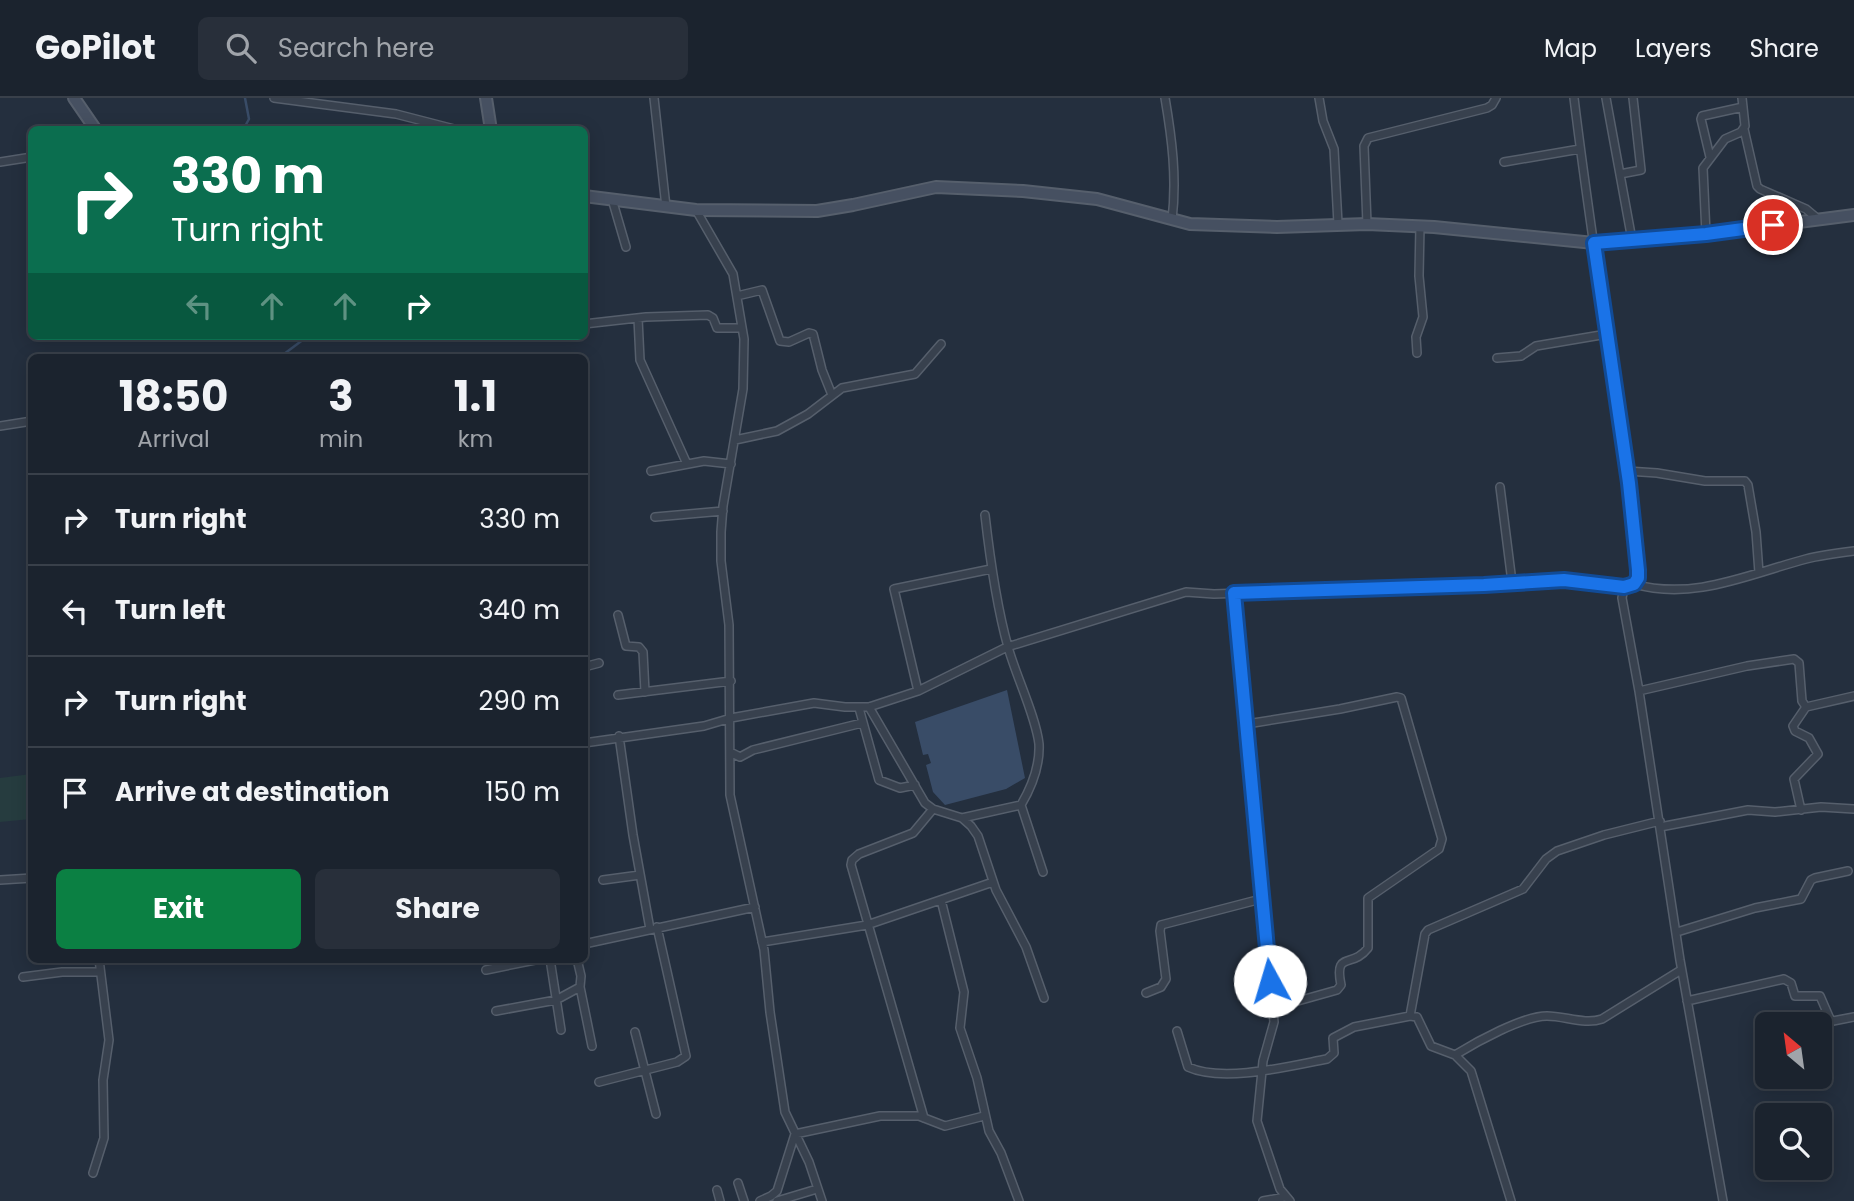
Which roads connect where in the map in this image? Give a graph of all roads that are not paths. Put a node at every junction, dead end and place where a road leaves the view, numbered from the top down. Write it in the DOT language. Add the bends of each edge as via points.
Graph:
graph roads {
  1 [pos="74,98"];
  2 [pos="274,98"];
  3 [pos="486,98"];
  4 [pos="654,98"];
  5 [pos="1166,98"];
  6 [pos="1319,98"];
  7 [pos="1496,98"];
  8 [pos="1574,98"];
  9 [pos="1606,98"];
  10 [pos="1633,98"];
  11 [pos="1742,98"];
  12 [pos="1743,107"];
  13 [pos="93,126"];
  14 [pos="442,126"];
  15 [pos="490,126"];
  16 [pos="1744,130"];
  17 [pos="1580,149"];
  18 [pos="1710,157"];
  19 [pos="28,158"];
  20 [pos="0,162"];
  21 [pos="1504,162"];
  22 [pos="1620,174"];
  23 [pos="588,196"];
  24 [pos="611,199"];
  25 [pos="666,207"];
  26 [pos="696,210"];
  27 [pos="1854,215"];
  28 [pos="1818,219"];
  29 [pos="1172,220"];
  30 [pos="1367,223"];
  31 [pos="1338,225"];
  32 [pos="1420,226"];
  33 [pos="1706,234"];
  34 [pos="1632,240"];
  35 [pos="1594,243"];
  36 [pos="626,247"];
  37 [pos="737,296"];
  38 [pos="638,318"];
  39 [pos="588,324"];
  40 [pos="742,328"];
  41 [pos="1607,334"];
  42 [pos="941,344"];
  43 [pos="1417,353"];
  44 [pos="1497,358"];
  45 [pos="832,395"];
  46 [pos="28,422"];
  47 [pos="0,426"];
  48 [pos="735,440"];
  49 [pos="687,464"];
  50 [pos="731,464"];
  51 [pos="651,471"];
  52 [pos="1627,471"];
  53 [pos="1500,487"];
  54 [pos="723,511"];
  55 [pos="985,515"];
  56 [pos="655,517"];
  57 [pos="1854,551"];
  58 [pos="991,569"];
  59 [pos="1759,573"];
  60 [pos="1512,582"];
  61 [pos="1634,584"];
  62 [pos="1624,587"];
  63 [pos="1234,593"];
  64 [pos="618,615"];
  65 [pos="1007,646"];
  66 [pos="599,663"];
  67 [pos="588,666"];
  68 [pos="731,681"];
  69 [pos="918,691"];
  70 [pos="1639,691"];
  71 [pos="646,692"];
  72 [pos="618,695"];
  73 [pos="1854,696"];
  74 [pos="869,707"];
  75 [pos="1806,707"];
  76 [pos="859,708"];
  77 [pos="731,718"];
  78 [pos="862,723"];
  79 [pos="1247,724"];
  80 [pos="619,736"];
  81 [pos="588,741"];
  82 [pos="730,752"];
  83 [pos="915,785"];
  84 [pos="1021,805"];
  85 [pos="1854,809"];
  86 [pos="933,810"];
  87 [pos="1801,810"];
  88 [pos="962,818"];
  89 [pos="1660,824"];
  90 [pos="1848,871"];
  91 [pos="1042,872"];
  92 [pos="640,875"];
  93 [pos="28,878"];
  94 [pos="0,880"];
  95 [pos="603,880"];
  96 [pos="993,882"];
  97 [pos="1261,899"];
  98 [pos="941,900"];
  99 [pos="755,907"];
  100 [pos="867,925"];
  101 [pos="654,928"];
  102 [pos="1677,933"];
  103 [pos="762,942"];
  104 [pos="588,943"];
  105 [pos="99,963"];
  106 [pos="520,963"];
  107 [pos="551,963"];
  108 [pos="578,963"];
  109 [pos="486,970"];
  110 [pos="1681,970"];
  111 [pos="100,972"];
  112 [pos="23,977"];
  113 [pos="580,987"];
  114 [pos="1146,993"];
  115 [pos="1044,998"];
  116 [pos="556,1000"];
  117 [pos="1687,1001"];
  118 [pos="1273,1008"];
  119 [pos="496,1011"];
  120 [pos="1410,1016"];
  121 [pos="1854,1017"];
  122 [pos="561,1030"];
  123 [pos="1177,1031"];
  124 [pos="635,1032"];
  125 [pos="592,1046"];
  126 [pos="1455,1055"];
  127 [pos="644,1071"];
  128 [pos="1263,1071"];
  129 [pos="600,1083"];
  130 [pos="656,1114"];
  131 [pos="984,1116"];
  132 [pos="924,1118"];
  133 [pos="795,1134"];
  134 [pos="93,1174"];
  135 [pos="738,1184"];
  136 [pos="817,1189"];
  137 [pos="717,1190"];
  138 [pos="1287,1199"];
  139 [pos="720,1201"];
  140 [pos="744,1201"];
  141 [pos="760,1201"];
  142 [pos="777,1201"];
  143 [pos="822,1201"];
  144 [pos="1019,1201"];
  145 [pos="1264,1201"];
  146 [pos="1511,1201"];
  147 [pos="1723,1201"];
  1 -- 13 [label="street"];
  2 -- 14 [label="street" via="396,114"];
  3 -- 15 [label="street"];
  4 -- 25 [label="street"];
  5 -- 29 [label="street" via="1175,160"];
  6 -- 31 [label="street" via="1334,149"];
  7 -- 30 [label="street" via="1487,108 1368,138 1364,146"];
  8 -- 17 [label="street"];
  9 -- 22 [label="street"];
  10 -- 22 [label="street" via="1642,166 1638,172"];
  11 -- 12 [label="street"];
  12 -- 16 [label="street"];
  12 -- 18 [label="street" via="1702,116"];
  16 -- 18 [label="street" via="1729,135"];
  16 -- 28 [label="street" via="1760,190 1812,212"];
  17 -- 21 [label="street"];
  17 -- 35 [label="street"];
  18 -- 33 [label="street" via="1703,168"];
  19 -- 20 [label="street"];
  22 -- 34 [label="street"];
  23 -- 24 [label="street"];
  24 -- 25 [label="street"];
  24 -- 36 [label="street"];
  25 -- 26 [label="street"];
  26 -- 29 [label="street" via="817,211 936,187 1068,194"];
  26 -- 37 [label="street" via="733,274"];
  27 -- 28 [label="street"];
  28 -- 33 [label="street"];
  29 -- 31 [label="street" via="1277,227"];
  30 -- 31 [label="street"];
  30 -- 32 [label="street"];
  32 -- 35 [label="street"];
  32 -- 43 [label="street" via="1423,317 1416,337"];
  33 -- 34 [label="street"];
  34 -- 35 [label="street"];
  35 -- 41 [label="street"];
  37 -- 40 [label="street"];
  37 -- 45 [label="street" via="762,290 780,341 813,334"];
  38 -- 39 [label="street"];
  38 -- 40 [label="street" via="708,315 718,328"];
  38 -- 49 [label="street" via="640,360"];
  40 -- 48 [label="street" via="743,389"];
  41 -- 44 [label="street"];
  41 -- 52 [label="street"];
  42 -- 45 [label="street" via="915,374 842,388"];
  45 -- 48 [label="street" via="777,431"];
  46 -- 47 [label="street"];
  48 -- 50 [label="street"];
  49 -- 50 [label="street"];
  49 -- 51 [label="street"];
  50 -- 54 [label="street"];
  52 -- 59 [label="street" via="1745,481"];
  52 -- 61 [label="street" via="1638,570"];
  53 -- 60 [label="street"];
  54 -- 56 [label="street"];
  54 -- 68 [label="street" via="721,561"];
  55 -- 58 [label="street"];
  57 -- 59 [label="street"];
  58 -- 65 [label="street"];
  58 -- 69 [label="street" via="894,589"];
  59 -- 61 [label="street" via="1712,587 1654,590"];
  60 -- 62 [label="street" via="1581,580"];
  60 -- 63 [label="street"];
  61 -- 62 [label="street"];
  62 -- 70 [label="street" via="1622,598"];
  63 -- 65 [label="street" via="1186,592"];
  63 -- 79 [label="street"];
  64 -- 71 [label="street" via="626,646 643,652"];
  65 -- 69 [label="street"];
  65 -- 84 [label="street" via="1039,743 1035,772"];
  66 -- 67 [label="street"];
  68 -- 71 [label="street"];
  68 -- 77 [label="street"];
  69 -- 74 [label="street"];
  70 -- 75 [label="street" via="1794,659 1799,663 1801,701"];
  70 -- 89 [label="street"];
  71 -- 72 [label="street"];
  73 -- 75 [label="street"];
  74 -- 76 [label="street"];
  74 -- 83 [label="street"];
  75 -- 87 [label="street" via="1793,726 1809,738 1818,754 1794,779"];
  76 -- 77 [label="street" via="814,703"];
  76 -- 78 [label="street"];
  77 -- 80 [label="street" via="704,726"];
  77 -- 82 [label="street"];
  78 -- 82 [label="street" via="740,757"];
  78 -- 83 [label="street" via="879,780 900,788"];
  79 -- 97 [label="street"];
  79 -- 118 [label="street" via="1401,698 1442,839 1439,849 1368,898 1368,948 1340,964 1337,990"];
  80 -- 81 [label="street"];
  80 -- 92 [label="street"];
  82 -- 99 [label="street" via="730,795"];
  83 -- 86 [label="street"];
  84 -- 88 [label="street"];
  84 -- 91 [label="street"];
  85 -- 87 [label="street"];
  86 -- 88 [label="street"];
  86 -- 100 [label="street" via="913,833 852,860"];
  87 -- 89 [label="street" via="1740,810"];
  88 -- 96 [label="street" via="978,836"];
  89 -- 102 [label="street"];
  89 -- 120 [label="street" via="1604,835 1557,851 1523,889 1428,930"];
  90 -- 102 [label="street" via="1811,880 1805,895 1795,901 1755,908"];
  92 -- 95 [label="street"];
  92 -- 101 [label="street"];
  93 -- 94 [label="street"];
  96 -- 98 [label="street"];
  96 -- 115 [label="street" via="1026,947"];
  97 -- 114 [label="street" via="1161,925 1167,979"];
  97 -- 118 [label="street"];
  98 -- 100 [label="street"];
  98 -- 131 [label="street" via="964,992 960,1028"];
  99 -- 101 [label="street"];
  99 -- 103 [label="street"];
  100 -- 103 [label="street"];
  100 -- 132 [label="street"];
  101 -- 104 [label="street"];
  101 -- 127 [label="street" via="686,1056"];
  102 -- 110 [label="street"];
  103 -- 133 [label="street" via="776,1064 785,1112"];
  105 -- 111 [label="street"];
  106 -- 109 [label="street"];
  107 -- 116 [label="street"];
  108 -- 113 [label="street"];
  110 -- 117 [label="street"];
  110 -- 126 [label="street" via="1602,1019 1542,1016 1493,1033"];
  111 -- 112 [label="street"];
  111 -- 134 [label="street" via="109,1040 103,1080 104,1138"];
  113 -- 116 [label="street"];
  113 -- 125 [label="street"];
  116 -- 119 [label="street"];
  116 -- 122 [label="street"];
  117 -- 121 [label="street" via="1784,979 1791,983 1795,996 1820,996 1833,1021"];
  117 -- 147 [label="street"];
  118 -- 128 [label="street" via="1274,1028"];
  120 -- 126 [label="street" via="1420,1021 1431,1046"];
  120 -- 128 [label="street" via="1336,1034 1334,1053 1327,1059"];
  123 -- 128 [label="street" via="1188,1067 1222,1073"];
  124 -- 127 [label="street"];
  126 -- 146 [label="street" via="1474,1077"];
  127 -- 129 [label="street"];
  127 -- 130 [label="street"];
  128 -- 138 [label="street" via="1257,1121"];
  131 -- 132 [label="street" via="945,1126"];
  131 -- 144 [label="street"];
  132 -- 133 [label="street" via="880,1116"];
  133 -- 136 [label="street"];
  133 -- 141 [label="street" via="777,1191"];
  135 -- 140 [label="street"];
  136 -- 142 [label="street"];
  136 -- 143 [label="street"];
  137 -- 139 [label="street"];
  138 -- 145 [label="street"];
}
